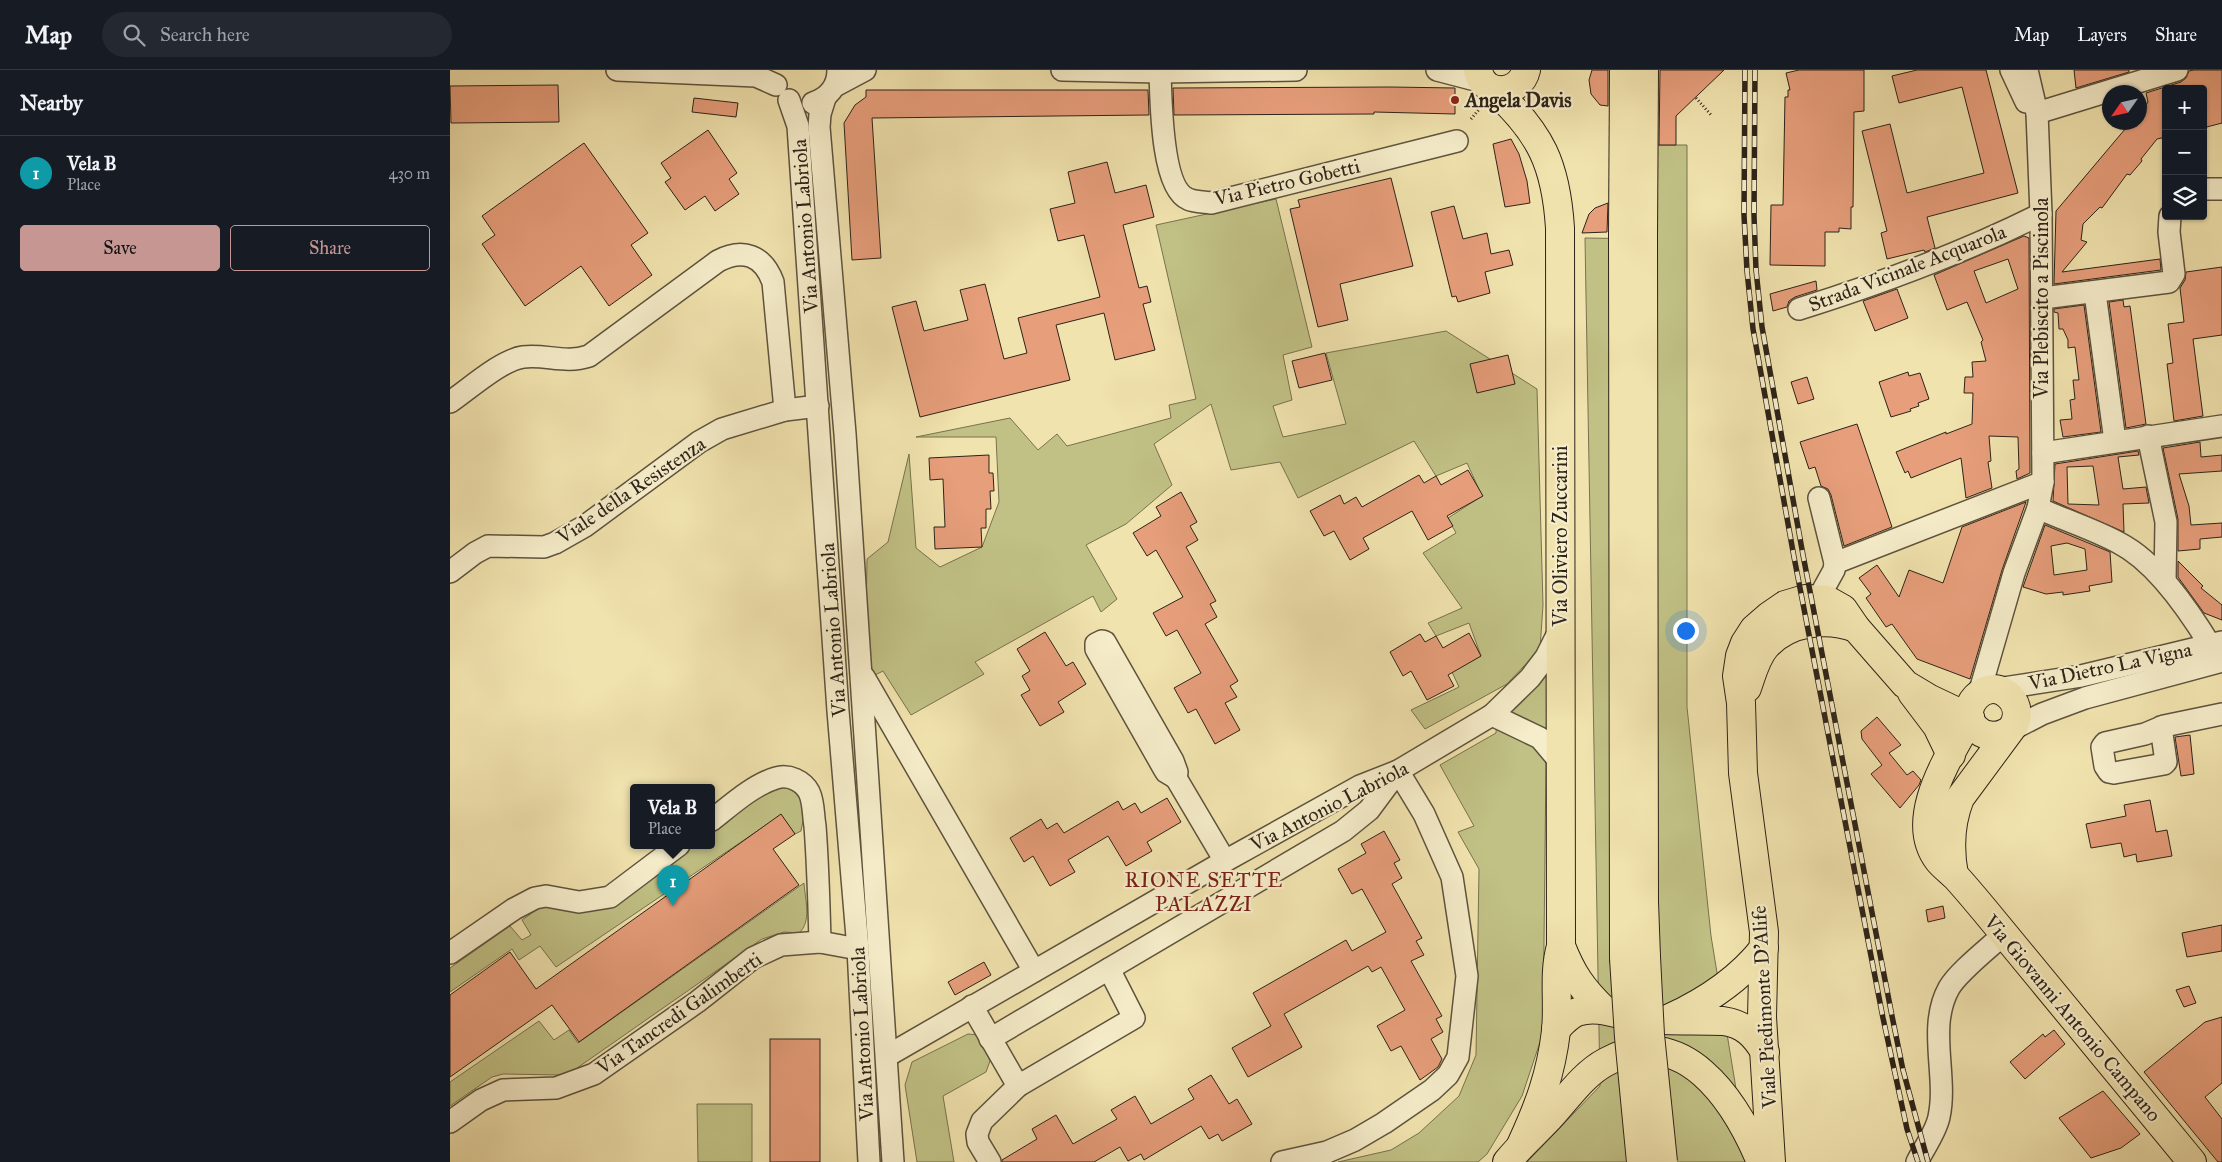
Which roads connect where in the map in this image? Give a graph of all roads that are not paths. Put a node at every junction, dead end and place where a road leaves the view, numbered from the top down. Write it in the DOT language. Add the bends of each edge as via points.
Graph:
graph roads {
  1 [pos="618,70"];
  2 [pos="865,70"];
  3 [pos="1062,70"];
  4 [pos="1296,70"];
  5 [pos="1437,70"];
  6 [pos="1624,70"];
  7 [pos="1644,70"];
  8 [pos="2011,70"];
  9 [pos="2027,70"];
  10 [pos="2177,70"];
  11 [pos="1160,72"];
  12 [pos="1525,72"];
  13 [pos="772,80"];
  14 [pos="833,85"];
  15 [pos="1485,86"];
  16 [pos="2037,113"];
  17 [pos="1533,130"];
  18 [pos="1457,140"];
  19 [pos="2207,188"];
  20 [pos="2222,189"];
  21 [pos="2041,214"];
  22 [pos="2170,220"];
  23 [pos="1633,236"];
  24 [pos="2095,293"];
  25 [pos="2042,298"];
  26 [pos="1799,309"];
  27 [pos="450,402"];
  28 [pos="818,406"];
  29 [pos="785,410"];
  30 [pos="2222,426"];
  31 [pos="2148,436"];
  32 [pos="2115,441"];
  33 [pos="2043,453"];
  34 [pos="2043,482"];
  35 [pos="1819,498"];
  36 [pos="2038,508"];
  37 [pos="1834,566"];
  38 [pos="450,572"];
  39 [pos="2165,581"];
  40 [pos="1818,599"];
  41 [pos="1850,619"];
  42 [pos="1560,628"];
  43 [pos="2218,649"];
  44 [pos="862,673"];
  45 [pos="1900,678"];
  46 [pos="1982,700"];
  47 [pos="1741,703"];
  48 [pos="2222,714"];
  49 [pos="1492,716"];
  50 [pos="2161,728"];
  51 [pos="2007,732"];
  52 [pos="1951,754"];
  53 [pos="1561,763"];
  54 [pos="1398,771"];
  55 [pos="1176,778"];
  56 [pos="715,818"];
  57 [pos="674,849"];
  58 [pos="1225,861"];
  59 [pos="1954,875"];
  60 [pos="2004,934"];
  61 [pos="820,942"];
  62 [pos="1561,946"];
  63 [pos="1764,948"];
  64 [pos="858,949"];
  65 [pos="450,953"];
  66 [pos="1635,958"];
  67 [pos="1109,969"];
  68 [pos="1034,971"];
  69 [pos="972,1006"];
  70 [pos="1604,1010"];
  71 [pos="1666,1020"];
  72 [pos="1556,1029"];
  73 [pos="990,1038"];
  74 [pos="1765,1052"];
  75 [pos="887,1056"];
  76 [pos="1018,1086"];
  77 [pos="450,1122"];
  78 [pos="1514,1154"];
  79 [pos="869,1162"];
  80 [pos="893,1162"];
  81 [pos="990,1162"];
  82 [pos="1282,1162"];
  83 [pos="1641,1162"];
  84 [pos="1662,1162"];
  85 [pos="1761,1162"];
  86 [pos="1771,1162"];
  87 [pos="1917,1162"];
  88 [pos="2192,1162"];
  1 -- 13 [label="street"];
  2 -- 14 [label="street"];
  3 -- 11 [label="street"];
  4 -- 11 [label="street"];
  5 -- 15 [label="street"];
  6 -- 23 [label="main road, bridge"];
  7 -- 23 [label="main road, bridge"];
  8 -- 16 [label="street" via="2025,100"];
  9 -- 16 [label="street, Via Plebiscito a Piscinola"];
  10 -- 16 [label="street"];
  11 -- 18 [label="street, Via Pietro Gobetti" via="1161,125 1174,185 1187,199 1211,203"];
  12 -- 15 [label="main road, Via Oliviero Zuccarini" via="1516,86 1509,90"];
  12 -- 17 [label="main road, Via Oliviero Zuccarini"];
  13 -- 14 [label="street" via="805,104 816,103"];
  13 -- 28 [label="street, Via Antonio Labriola" via="798,126"];
  14 -- 44 [label="street, Via Antonio Labriola" via="820,114 820,128"];
  15 -- 17 [label="main road, Via Oliviero Zuccarini"];
  16 -- 21 [label="street, Via Plebiscito a Piscinola"];
  17 -- 42 [label="main road, Via Oliviero Zuccarini" via="1552,175 1560,228"];
  19 -- 20 [label="street"];
  21 -- 25 [label="street, Via Plebiscito a Piscinola"];
  21 -- 26 [label="street, Strada Vicinale Acquarola" via="1866,288"];
  22 -- 24 [label="street" via="2174,276 2169,282"];
  23 -- 66 [label="main road"];
  24 -- 25 [label="street"];
  24 -- 32 [label="street"];
  25 -- 33 [label="street, Via Plebiscito a Piscinola"];
  27 -- 29 [label="street" via="499,368 523,357 575,360 589,356 718,261 740,254 761,262 772,282"];
  28 -- 29 [label="street, Viale della Resistenza"];
  28 -- 64 [label="street, Via Antonio Labriola"];
  29 -- 38 [label="street, Viale della Resistenza" via="722,429 699,442 585,526 555,543 544,547 488,546"];
  30 -- 31 [label="street"];
  31 -- 32 [label="street"];
  31 -- 39 [label="street" via="2166,522"];
  32 -- 33 [label="street"];
  33 -- 34 [label="street, Via Plebiscito a Piscinola"];
  34 -- 36 [label="street, Via Plebiscito a Piscinola"];
  34 -- 37 [label="street" via="1924,526"];
  35 -- 37 [label="street"];
  36 -- 39 [label="street" via="2120,543"];
  36 -- 46 [label="street, Via Plebiscito a Piscinola" via="2014,573"];
  37 -- 40 [label="street"];
  37 -- 41 [label="street"];
  39 -- 43 [label="street"];
  40 -- 41 [label="main road, Viale Piedimonte D'Alife" via="1835,603"];
  40 -- 47 [label="main road, Viale Piedimonte D'Alife" via="1785,605 1754,629 1740,656 1737,676"];
  41 -- 45 [label="main road, Viale Piedimonte D'Alife"];
  41 -- 47 [label="main road, Viale Piedimonte D'Alife" via="1842,623 1813,622 1781,634 1766,646 1757,661"];
  42 -- 49 [label="street, Via Antonio Labriola" via="1546,657 1530,678"];
  42 -- 53 [label="main road, Via Oliviero Zuccarini"];
  43 -- 46 [label="street, Via Dietro La Vigna" via="2081,676"];
  43 -- 51 [label="street, Via Dietro La Vigna" via="2042,714"];
  44 -- 68 [label="street, Via Antonio Labriola"];
  44 -- 75 [label="street, Via Antonio Labriola"];
  45 -- 46 [label="main road, Viale Piedimonte D'Alife" via="1930,699"];
  45 -- 52 [label="main road" via="1937,726"];
  46 -- 51 [label="main road" via="1977,730 1994,737"];
  46 -- 51 [label="main road" via="2010,695 2017,707 2016,721"];
  46 -- 52 [label="main road, Via Giovanni Antonio Campano"];
  47 -- 63 [label="main road, Viale Piedimonte D'Alife" via="1743,773"];
  48 -- 50 [label="street"];
  49 -- 53 [label="street" via="1540,738"];
  49 -- 54 [label="street, Via Antonio Labriola"];
  51 -- 59 [label="main road" via="1955,810 1950,836"];
  52 -- 59 [label="main road, Via Giovanni Antonio Campano" via="1936,784 1927,822 1930,846 1939,861"];
  53 -- 62 [label="main road, Via Oliviero Zuccarini"];
  54 -- 58 [label="street, Via Antonio Labriola" via="1360,786"];
  54 -- 67 [label="street" via="1369,810 1344,831"];
  54 -- 82 [label="street" via="1424,814 1452,877 1467,976 1458,1057 1448,1075 1432,1090 1384,1123 1327,1152"];
  55 -- 55 [label="street" via="1173,761 1105,642 1100,641 1095,648 1100,658 1166,772"];
  55 -- 58 [label="street"];
  56 -- 61 [label="street, Via Antonio Labriola" via="754,789 776,778 795,779 804,785 812,802"];
  57 -- 65 [label="street" via="610,897 579,902 546,896 535,898"];
  58 -- 68 [label="street, Via Antonio Labriola"];
  59 -- 60 [label="main road, Via Giovanni Antonio Campano"];
  60 -- 87 [label="street" via="1949,987 1941,1009 1939,1056 1942,1096 1939,1119"];
  60 -- 88 [label="main road, Via Giovanni Antonio Campano"];
  61 -- 64 [label="street, Via Tancredi Galimberti"];
  61 -- 77 [label="street, Via Tancredi Galimberti" via="781,945 753,958 697,1002 594,1074 556,1088 503,1090 481,1100"];
  62 -- 70 [label="main road, Via Oliviero Zuccarini" via="1578,983"];
  62 -- 72 [label="main road, Via Oliviero Zuccarini" via="1556,963"];
  63 -- 71 [label="main road" via="1751,965 1724,987 1694,1007"];
  63 -- 74 [label="main road, Viale Piedimonte D'Alife" via="1762,1017"];
  64 -- 79 [label="street, Via Antonio Labriola"];
  66 -- 83 [label="main road, bridge" via="1629,1037"];
  66 -- 84 [label="main road, bridge" via="1650,1035"];
  67 -- 73 [label="street"];
  67 -- 76 [label="street" via="1134,1015 1132,1020"];
  68 -- 69 [label="street, Via Antonio Labriola"];
  69 -- 73 [label="street"];
  69 -- 75 [label="street, Via Antonio Labriola"];
  70 -- 71 [label="main road" via="1618,1015"];
  70 -- 72 [label="main road" via="1578,1012"];
  71 -- 74 [label="main road" via="1734,1022 1747,1028"];
  72 -- 78 [label="main road" via="1548,1079 1540,1104"];
  73 -- 76 [label="street"];
  74 -- 86 [label="main road, Viale Piedimonte D'Alife"];
  75 -- 80 [label="street, Via Antonio Labriola"];
  76 -- 81 [label="street" via="978,1128 978,1142"];
  78 -- 85 [label="main road" via="1580,1083 1604,1063 1624,1054 1665,1051 1688,1061 1707,1076 1740,1120"];
}
